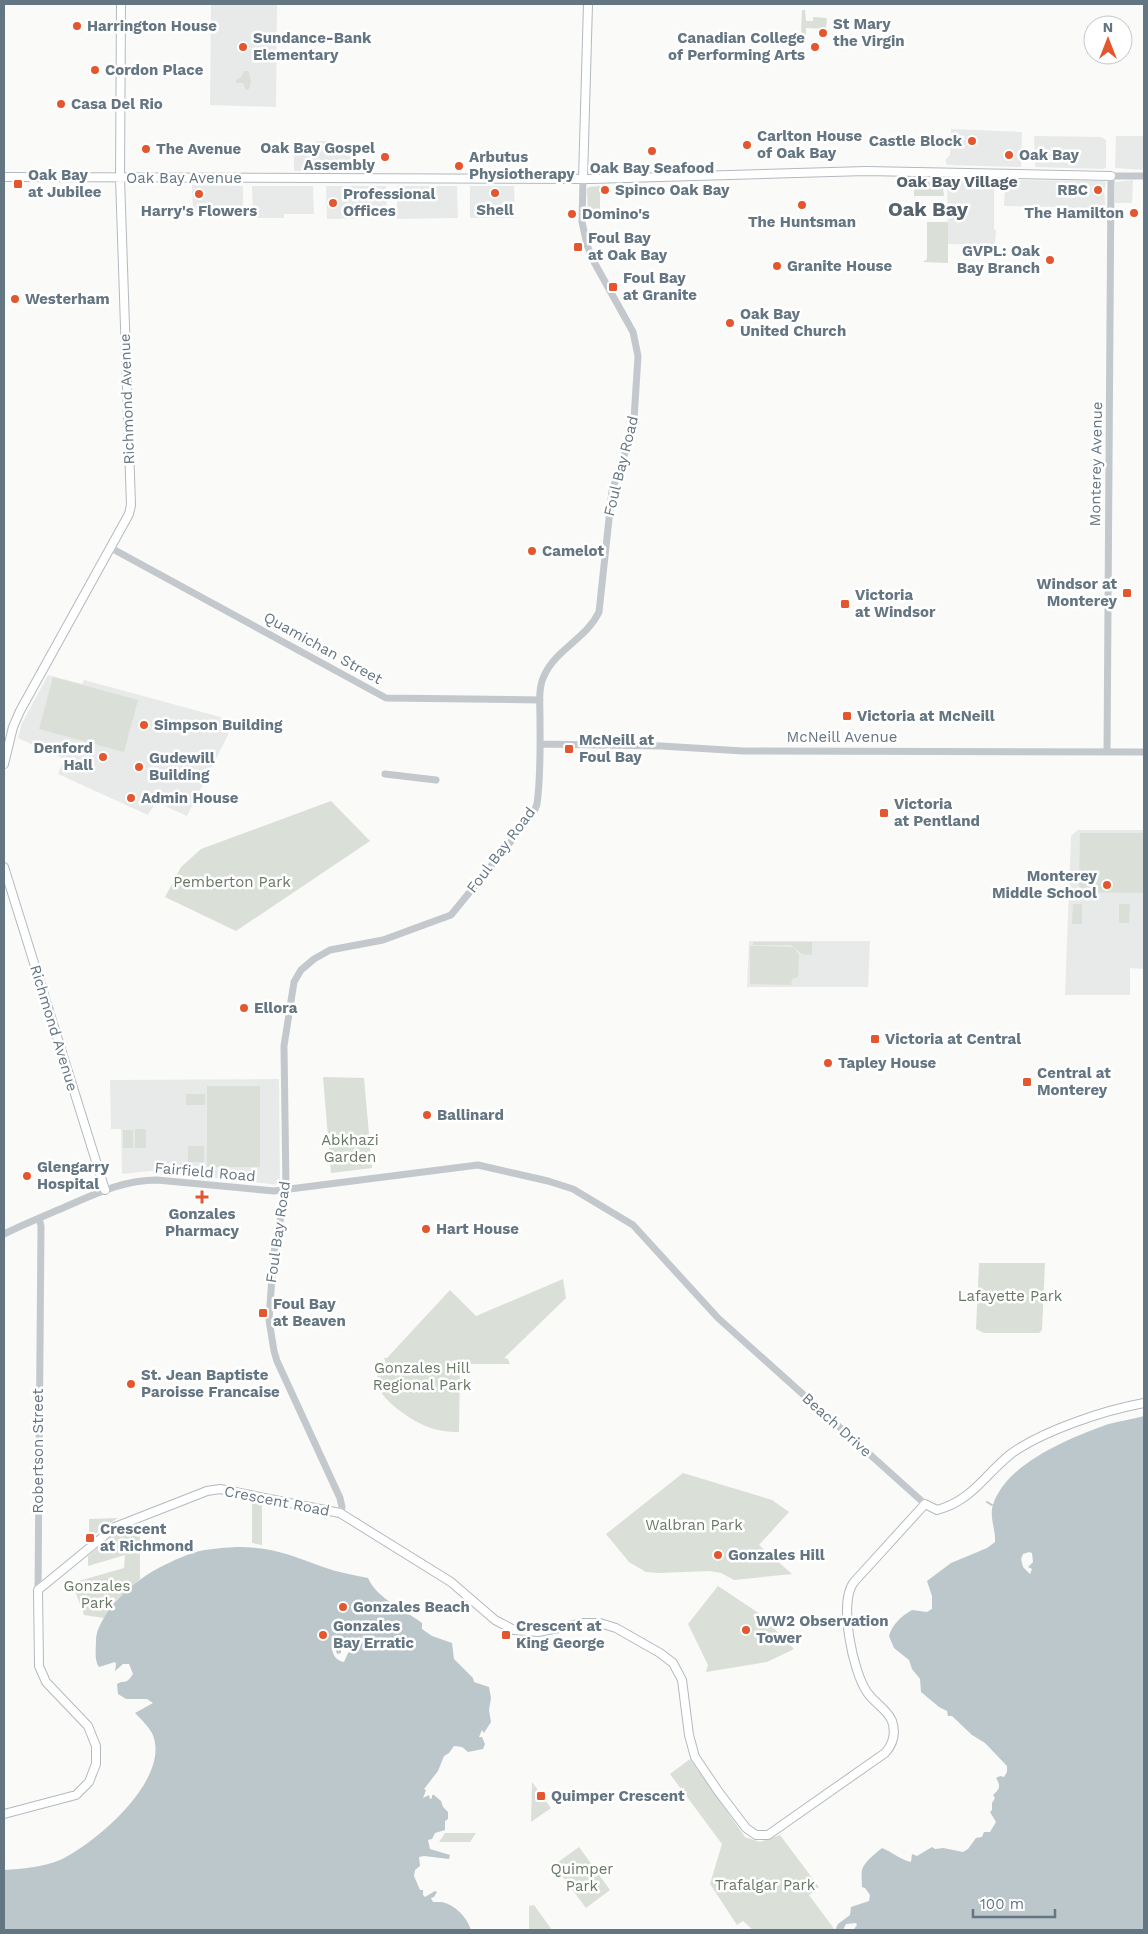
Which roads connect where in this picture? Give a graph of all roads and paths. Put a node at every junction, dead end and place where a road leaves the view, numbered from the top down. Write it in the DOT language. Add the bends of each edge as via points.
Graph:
graph roads {
  1 [pos="121,4"];
  2 [pos="588,4"];
  3 [pos="1111,176"];
  4 [pos="1144,176"];
  5 [pos="4,177"];
  6 [pos="120,178"];
  7 [pos="583,179"];
  8 [pos="111,548"];
  9 [pos="540,700"];
  10 [pos="540,744"];
  11 [pos="1107,752"];
  12 [pos="1144,752"];
  13 [pos="4,764"];
  14 [pos="385,774"];
  15 [pos="436,780"];
  16 [pos="4,867"];
  17 [pos="561,1185"];
  18 [pos="286,1189"];
  19 [pos="105,1190"];
  20 [pos="39,1218"];
  21 [pos="4,1234"];
  22 [pos="1144,1403"];
  23 [pos="925,1504"];
  24 [pos="340,1513"];
  25 [pos="38,1590"];
  26 [pos="4,1814"];
  1 -- 6 [label="main road, Richmond Avenue"];
  2 -- 7 [label="main road, Foul Bay Road"];
  3 -- 4 [label="street, Oak Bay Avenue"];
  3 -- 7 [label="main road, Oak Bay Avenue" via="866,171"];
  3 -- 11 [label="street, Monterey Avenue"];
  5 -- 6 [label="main road, Oak Bay Avenue"];
  6 -- 7 [label="main road, Oak Bay Avenue"];
  6 -- 8 [label="main road, Richmond Avenue" via="130,505 129,514"];
  7 -- 9 [label="street, Foul Bay Road" via="582,222 587,245 633,332 638,356 635,407 632,432 612,491 598,612 585,633 547,670"];
  8 -- 9 [label="street, Quamichan Street" via="378,695"];
  8 -- 13 [label="main road, Richmond Avenue" via="12,727"];
  9 -- 10 [label="street, Foul Bay Road"];
  10 -- 11 [label="street, McNeill Avenue" via="743,751"];
  10 -- 18 [label="street, Foul Bay Road" via="534,812 451,915 383,940 330,950 301,970 294,982 285,1039"];
  11 -- 12 [label="street, McNeill Avenue"];
  14 -- 15 [label="street"];
  16 -- 19 [label="main road, Richmond Avenue"];
  17 -- 18 [label="street, Fairfield Road" via="478,1164"];
  17 -- 23 [label="street, Beach Drive" via="603,1206 633,1226 718,1318"];
  18 -- 19 [label="street, Fairfield Road" via="264,1191 148,1180"];
  18 -- 24 [label="street, Foul Bay Road" via="272,1268 269,1320 272,1341 277,1361 340,1498"];
  19 -- 20 [label="street, Fairfield Road"];
  20 -- 21 [label="street, Fairfield Road"];
  20 -- 25 [label="street, Robertson Street"];
  22 -- 23 [label="main road" via="1100,1414 1044,1435 1010,1455 969,1495 951,1506 937,1510"];
  23 -- 24 [label="main road, Crescent Road" via="850,1588 847,1597 852,1656 867,1693 891,1718 892,1742 885,1753 768,1835 756,1836 746,1828 695,1757 682,1680 668,1658 609,1625 584,1623 548,1631 514,1630 495,1620 451,1582"];
  24 -- 25 [label="main road, Crescent Road" via="232,1490 211,1490 115,1527"];
  25 -- 26 [label="main road, Robertson Street" via="39,1666 46,1682 88,1726 96,1751 94,1771 89,1782 76,1795"];
}
